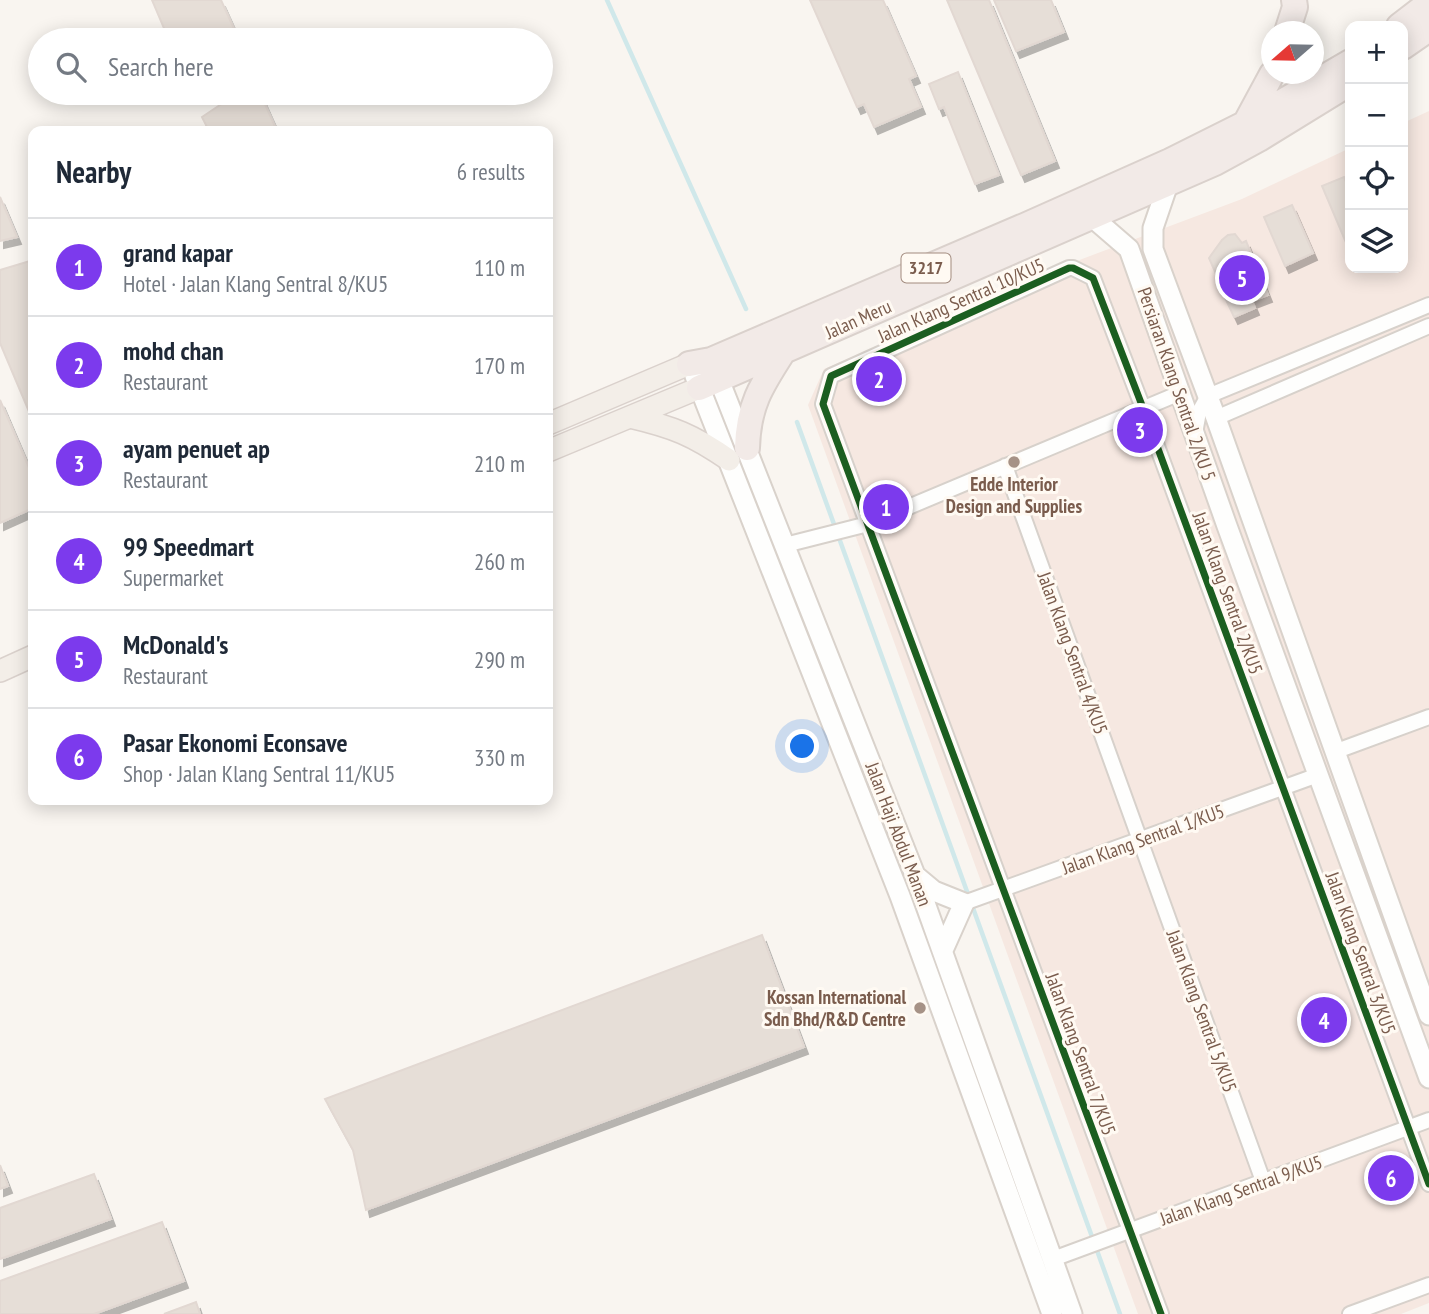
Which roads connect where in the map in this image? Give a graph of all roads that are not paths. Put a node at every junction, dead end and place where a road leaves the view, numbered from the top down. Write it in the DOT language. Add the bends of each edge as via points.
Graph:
graph roads {
  1 [pos="1294,0"];
  2 [pos="1429,3"];
  3 [pos="1291,21"];
  4 [pos="1405,21"];
  5 [pos="1429,29"];
  6 [pos="1408,44"];
  7 [pos="1345,65"];
  8 [pos="1266,84"];
  9 [pos="1348,84"];
  10 [pos="1244,124"];
  11 [pos="1168,184"];
  12 [pos="1092,217"];
  13 [pos="1423,307"];
  14 [pos="1426,327"];
  15 [pos="783,352"];
  16 [pos="705,372"];
  17 [pos="1180,393"];
  18 [pos="1208,397"];
  19 [pos="1143,408"];
  20 [pos="630,417"];
  21 [pos="1216,418"];
  22 [pos="553,422"];
  23 [pos="1195,436"];
  24 [pos="553,449"];
  25 [pos="738,454"];
  26 [pos="1005,466"];
  27 [pos="1252,518"];
  28 [pos="868,524"];
  29 [pos="1227,526"];
  30 [pos="785,545"];
  31 [pos="28,658"];
  32 [pos="0,671"];
  33 [pos="1429,717"];
  34 [pos="1335,752"];
  35 [pos="1318,775"];
  36 [pos="1283,788"];
  37 [pos="1140,841"];
  38 [pos="915,875"];
  39 [pos="1003,889"];
  40 [pos="964,904"];
  41 [pos="943,950"];
  42 [pos="1429,1015"];
  43 [pos="1429,1078"];
  44 [pos="1429,1120"];
  45 [pos="1408,1128"];
  46 [pos="1263,1181"];
  47 [pos="1429,1184"];
  48 [pos="1130,1230"];
  49 [pos="1053,1259"];
  50 [pos="1429,1285"];
  51 [pos="1052,1314"];
  52 [pos="1072,1314"];
  53 [pos="1161,1314"];
  54 [pos="1350,1314"];
  1 -- 3 [label="highway"];
  2 -- 4 [label="highway"];
  5 -- 6 [label="highway"];
  7 -- 10 [label="highway, Jalan Meru / 3217"];
  8 -- 10 [label="highway"];
  9 -- 11 [label="highway, Jalan Meru / 3217" via="1259,139"];
  10 -- 16 [label="highway, Jalan Meru / 3217"];
  11 -- 12 [label="highway, Jalan Meru / 3217"];
  11 -- 18 [label="street, Persiaran Klang Sentral 2/KU 5" via="1153,228 1153,249"];
  12 -- 15 [label="highway, Jalan Meru / 3217"];
  12 -- 17 [label="street, Persiaran Klang Sentral 2/KU 5" via="1129,249"];
  13 -- 14 [label="street"];
  13 -- 18 [label="street"];
  14 -- 21 [label="street"];
  15 -- 16 [label="highway, Jalan Meru / 3217"];
  15 -- 25 [label="highway" via="759,388"];
  16 -- 20 [label="main road, Jalan Meru / 3217"];
  16 -- 22 [label="main road, Jalan Meru / 3217"];
  16 -- 25 [label="street, Jalan Haji Abdul Manan"];
  17 -- 19 [label="street"];
  17 -- 23 [label="street, Persiaran Klang Sentral 2/KU 5"];
  18 -- 21 [label="street, Persiaran Klang Sentral 2/KU 5"];
  18 -- 23 [label="street" via="1199,412"];
  19 -- 26 [label="street"];
  19 -- 28 [label="street, Jalan Klang Sentral 10/KU5" via="1096,283 1069,268 831,376 823,404"];
  19 -- 36 [label="street, Jalan Klang Sentral 2/KU5"];
  20 -- 24 [label="main road, Jalan Meru / 3217"];
  20 -- 25 [label="main road" via="671,426"];
  21 -- 27 [label="street, Persiaran Klang Sentral 2/KU 5"];
  23 -- 29 [label="street, Persiaran Klang Sentral 2/KU 5"];
  25 -- 30 [label="street, Jalan Haji Abdul Manan"];
  25 -- 51 [label="street, Jalan Haji Abdul Manan"];
  26 -- 28 [label="street"];
  26 -- 37 [label="street, Jalan Klang Sentral 4/KU5"];
  27 -- 29 [label="street"];
  27 -- 34 [label="street, Persiaran Klang Sentral 2/KU 5"];
  28 -- 30 [label="street"];
  28 -- 39 [label="street, Jalan Klang Sentral 10/KU5"];
  29 -- 35 [label="street, Persiaran Klang Sentral 2/KU 5"];
  30 -- 38 [label="street, Jalan Haji Abdul Manan"];
  31 -- 32 [label="main road"];
  33 -- 34 [label="street"];
  34 -- 42 [label="street, Persiaran Klang Sentral 2/KU 5"];
  35 -- 36 [label="street, Jalan Klang Sentral 1/KU5"];
  35 -- 43 [label="street, Persiaran Klang Sentral 2/KU 5"];
  36 -- 37 [label="street, Jalan Klang Sentral 1/KU5"];
  36 -- 45 [label="street, Jalan Klang Sentral 3/KU5"];
  37 -- 39 [label="street, Jalan Klang Sentral 1/KU5"];
  37 -- 46 [label="street, Jalan Klang Sentral 5/KU5"];
  38 -- 40 [label="street" via="934,891"];
  38 -- 41 [label="street, Jalan Haji Abdul Manan"];
  39 -- 40 [label="street, Jalan Klang Sentral 1/KU5"];
  39 -- 48 [label="street, Jalan Klang Sentral 7/KU5"];
  40 -- 41 [label="street"];
  41 -- 49 [label="street, Jalan Haji Abdul Manan"];
  44 -- 45 [label="street, Jalan Klang Sentral 9/KU5"];
  45 -- 46 [label="street, Jalan Klang Sentral 9/KU5"];
  45 -- 47 [label="street, Jalan Klang Sentral 3/KU5"];
  46 -- 48 [label="street, Jalan Klang Sentral 9/KU5"];
  48 -- 49 [label="street, Jalan Klang Sentral 9/KU5"];
  48 -- 53 [label="street, Jalan Klang Sentral 7/KU5"];
  49 -- 52 [label="street, Jalan Haji Abdul Manan"];
  50 -- 54 [label="street"];
}
